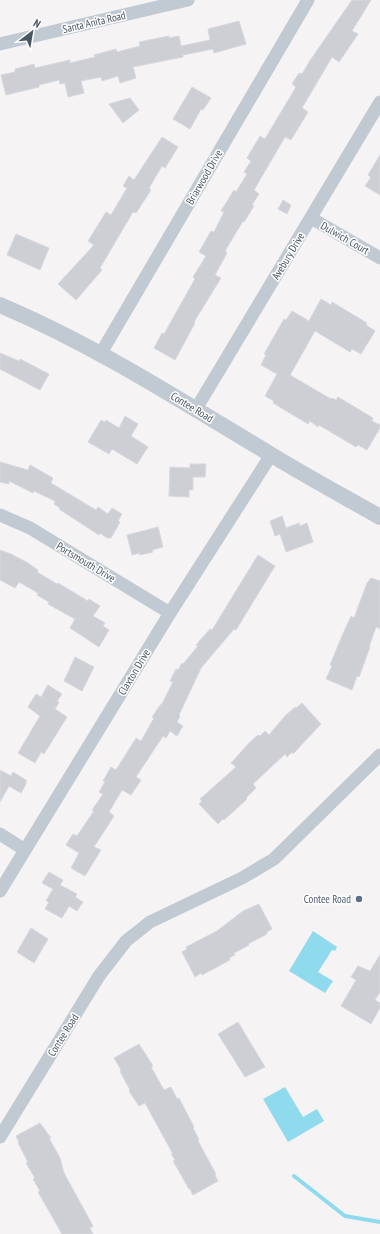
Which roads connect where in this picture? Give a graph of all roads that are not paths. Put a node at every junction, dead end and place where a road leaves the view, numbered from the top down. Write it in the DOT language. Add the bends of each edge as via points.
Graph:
graph roads {
  1 [pos="188,0"];
  2 [pos="308,0"];
  3 [pos="0,44"];
  4 [pos="380,102"];
  5 [pos="311,218"];
  6 [pos="380,258"];
  7 [pos="0,305"];
  8 [pos="101,353"];
  9 [pos="196,409"];
  10 [pos="271,454"];
  11 [pos="0,515"];
  12 [pos="380,517"];
  13 [pos="170,613"];
  14 [pos="380,755"];
  15 [pos="0,834"];
  16 [pos="26,850"];
  17 [pos="0,891"];
  18 [pos="0,1137"];
  1 -- 3 [label="street, Santa Anita Road"];
  2 -- 8 [label="street, Briarwood Drive"];
  4 -- 5 [label="street, Avebury Drive"];
  5 -- 6 [label="street, Dulwich Court"];
  5 -- 9 [label="street, Avebury Drive"];
  7 -- 8 [label="street, Contee Road"];
  8 -- 9 [label="street, Contee Road"];
  9 -- 10 [label="street, Contee Road"];
  10 -- 12 [label="street, Contee Road"];
  10 -- 13 [label="street, Claxton Drive"];
  11 -- 13 [label="street, Portsmouth Drive" via="30,528"];
  13 -- 16 [label="street, Claxton Drive"];
  14 -- 18 [label="street, Contee Road" via="274,859 242,878 150,922 126,941 99,976"];
  15 -- 16 [label="street"];
  16 -- 17 [label="street, Claxton Drive"];
}
